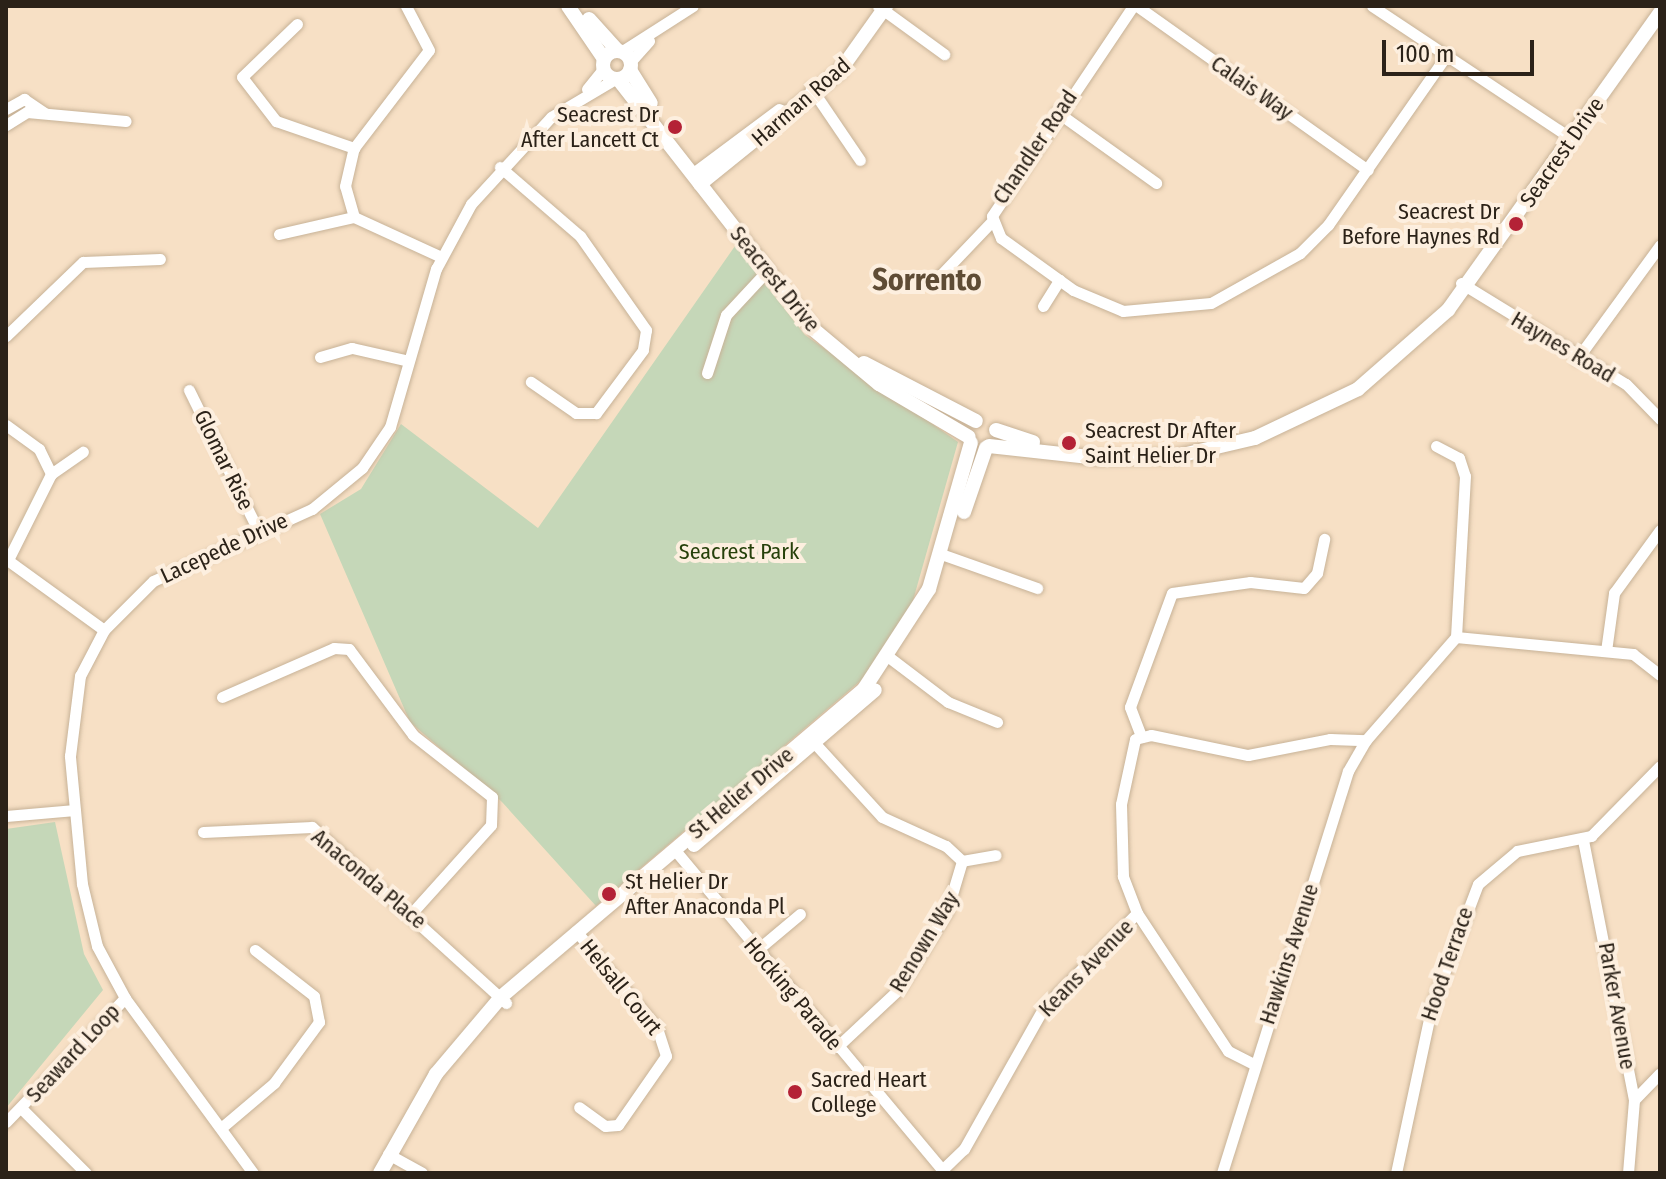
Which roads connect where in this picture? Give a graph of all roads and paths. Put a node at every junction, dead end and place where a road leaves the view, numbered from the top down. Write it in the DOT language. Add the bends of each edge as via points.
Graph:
graph roads {
  1 [pos="406,6"];
  2 [pos="568,6"];
  3 [pos="579,6"];
  4 [pos="693,6"];
  5 [pos="1135,6"];
  6 [pos="1372,6"];
  7 [pos="1654,6"];
  8 [pos="881,7"];
  9 [pos="1660,13"];
  10 [pos="297,24"];
  11 [pos="1650,31"];
  12 [pos="944,54"];
  13 [pos="1446,56"];
  14 [pos="625,58"];
  15 [pos="610,72"];
  16 [pos="813,90"];
  17 [pos="6,109"];
  18 [pos="1057,112"];
  19 [pos="47,114"];
  20 [pos="126,121"];
  21 [pos="6,125"];
  22 [pos="1567,135"];
  23 [pos="354,148"];
  24 [pos="860,160"];
  25 [pos="500,167"];
  26 [pos="1368,170"];
  27 [pos="701,177"];
  28 [pos="1156,183"];
  29 [pos="354,217"];
  30 [pos="992,221"];
  31 [pos="279,234"];
  32 [pos="1660,245"];
  33 [pos="441,257"];
  34 [pos="160,259"];
  35 [pos="766,272"];
  36 [pos="1059,280"];
  37 [pos="934,282"];
  38 [pos="1463,284"];
  39 [pos="1043,306"];
  40 [pos="6,336"];
  41 [pos="320,357"];
  42 [pos="1577,359"];
  43 [pos="409,361"];
  44 [pos="707,373"];
  45 [pos="531,382"];
  46 [pos="189,390"];
  47 [pos="1660,419"];
  48 [pos="976,421"];
  49 [pos="6,425"];
  50 [pos="996,430"];
  51 [pos="979,444"];
  52 [pos="1436,446"];
  53 [pos="83,452"];
  54 [pos="51,474"];
  55 [pos="258,530"];
  56 [pos="1660,530"];
  57 [pos="1324,539"];
  58 [pos="946,556"];
  59 [pos="7,559"];
  60 [pos="1037,588"];
  61 [pos="104,630"];
  62 [pos="1456,637"];
  63 [pos="1606,651"];
  64 [pos="893,660"];
  65 [pos="1660,675"];
  66 [pos="222,697"];
  67 [pos="997,722"];
  68 [pos="1136,739"];
  69 [pos="812,740"];
  70 [pos="1366,740"];
  71 [pos="1660,766"];
  72 [pos="75,810"];
  73 [pos="6,816"];
  74 [pos="203,832"];
  75 [pos="1583,840"];
  76 [pos="677,853"];
  77 [pos="995,855"];
  78 [pos="962,861"];
  79 [pos="1137,913"];
  80 [pos="411,914"];
  81 [pos="800,914"];
  82 [pos="579,935"];
  83 [pos="255,950"];
  84 [pos="757,950"];
  85 [pos="125,998"];
  86 [pos="504,1000"];
  87 [pos="837,1047"];
  88 [pos="1254,1064"];
  89 [pos="1660,1073"];
  90 [pos="1634,1100"];
  91 [pos="579,1107"];
  92 [pos="21,1108"];
  93 [pos="6,1122"];
  94 [pos="221,1128"];
  95 [pos="392,1156"];
  96 [pos="944,1171"];
  97 [pos="86,1173"];
  98 [pos="253,1173"];
  99 [pos="380,1173"];
  100 [pos="389,1173"];
  101 [pos="422,1173"];
  102 [pos="1222,1173"];
  103 [pos="1396,1173"];
  104 [pos="1628,1173"];
  1 -- 23 [label="street" via="429,50"];
  2 -- 15 [label="main road, Seacrest Drive"];
  3 -- 14 [label="main road, Seacrest Drive"];
  4 -- 14 [label="street"];
  5 -- 18 [label="street, Chandler Road"];
  5 -- 26 [label="street, Calais Way"];
  6 -- 13 [label="street"];
  7 -- 11 [label="main road, Seacrest Drive"];
  8 -- 12 [label="street"];
  8 -- 16 [label="main road, Harman Road" via="858,51"];
  9 -- 11 [label="main road, Seacrest Drive"];
  10 -- 23 [label="street" via="242,77 276,121"];
  11 -- 22 [label="main road, Seacrest Drive"];
  13 -- 22 [label="street"];
  13 -- 26 [label="street"];
  14 -- 15 [label="main road"];
  14 -- 15 [label="main road"];
  14 -- 27 [label="main road, Seacrest Drive"];
  15 -- 25 [label="street, Lacepede Drive"];
  15 -- 27 [label="main road, Seacrest Drive"];
  16 -- 24 [label="street"];
  16 -- 27 [label="main road, Harman Road"];
  17 -- 19 [label="street" via="24,99"];
  18 -- 28 [label="street"];
  18 -- 30 [label="street, Chandler Road" via="1000,194"];
  19 -- 20 [label="street"];
  19 -- 21 [label="street" via="21,113"];
  22 -- 38 [label="main road, Seacrest Drive"];
  23 -- 29 [label="street" via="345,186"];
  25 -- 33 [label="street, Lacepede Drive"];
  25 -- 45 [label="street" via="580,236 646,330 643,350 596,413 576,413"];
  26 -- 36 [label="street" via="1300,253 1211,303 1123,311"];
  27 -- 35 [label="main road, Seacrest Drive"];
  27 -- 48 [label="main road, Seacrest Drive" via="793,293 843,346 922,398"];
  29 -- 31 [label="street"];
  29 -- 33 [label="street"];
  30 -- 36 [label="street" via="1001,238"];
  30 -- 37 [label="street, Chandler Road"];
  32 -- 42 [label="street"];
  33 -- 43 [label="street, Lacepede Drive"];
  34 -- 40 [label="street" via="83,262"];
  35 -- 44 [label="street" via="726,315"];
  35 -- 51 [label="main road, Seacrest Drive" via="836,351"];
  36 -- 39 [label="street"];
  38 -- 42 [label="street, Haynes Road"];
  38 -- 50 [label="main road, Seacrest Drive" via="1375,366 1260,428 1196,445 1124,450 1033,442"];
  38 -- 51 [label="main road, Seacrest Drive" via="1378,375 1255,438 1153,458"];
  41 -- 43 [label="street" via="352,348"];
  42 -- 47 [label="street, Haynes Road" via="1641,395"];
  43 -- 55 [label="street, Lacepede Drive" via="390,427 362,468 312,509"];
  46 -- 55 [label="street, Glomar Rise"];
  48 -- 50 [label="main road, Seacrest Drive"];
  48 -- 51 [label="main road"];
  49 -- 54 [label="street" via="39,449"];
  50 -- 51 [label="main road"];
  51 -- 58 [label="main road, St Helier Drive"];
  52 -- 62 [label="street" via="1459,458 1465,476"];
  53 -- 54 [label="street"];
  54 -- 59 [label="street"];
  55 -- 61 [label="street, Lacepede Drive" via="153,581"];
  56 -- 63 [label="street" via="1614,593"];
  57 -- 68 [label="street" via="1315,578 1304,588 1250,582 1172,593 1130,707"];
  58 -- 60 [label="street"];
  58 -- 64 [label="main road, St Helier Drive"];
  59 -- 61 [label="street"];
  61 -- 72 [label="street, Lacepede Drive" via="72,707"];
  62 -- 63 [label="street"];
  62 -- 70 [label="street, Hawkins Avenue"];
  63 -- 65 [label="street" via="1633,654"];
  64 -- 67 [label="street" via="959,709"];
  64 -- 69 [label="main road, St Helier Drive"];
  66 -- 80 [label="street" via="334,648 349,649 413,735 492,797 491,825"];
  68 -- 70 [label="street" via="1248,755 1330,739"];
  68 -- 79 [label="street, Keans Avenue" via="1121,804 1122,868"];
  69 -- 76 [label="main road, St Helier Drive"];
  69 -- 78 [label="street, Renown Way" via="882,817 946,846"];
  70 -- 88 [label="street, Hawkins Avenue" via="1348,771"];
  71 -- 75 [label="street"];
  72 -- 73 [label="street"];
  72 -- 85 [label="street, Lacepede Drive" via="88,917"];
  74 -- 80 [label="street, Anaconda Place" via="312,827"];
  75 -- 90 [label="street, Parker Avenue"];
  75 -- 103 [label="street, Hood Terrace" via="1517,851 1478,884 1432,1005"];
  76 -- 82 [label="main road, St Helier Drive"];
  76 -- 84 [label="street, Hocking Parade"];
  77 -- 78 [label="street, Renown Way"];
  78 -- 87 [label="street, Renown Way" via="947,911 899,989"];
  79 -- 88 [label="street" via="1228,1051"];
  79 -- 96 [label="street, Keans Avenue" via="1044,1007 964,1149"];
  80 -- 86 [label="street, Anaconda Place"];
  81 -- 84 [label="street"];
  82 -- 86 [label="main road, St Helier Drive"];
  82 -- 91 [label="street, Helsall Court" via="657,1028 666,1056 618,1125 605,1126"];
  83 -- 94 [label="street" via="314,996 319,1022 274,1083"];
  84 -- 87 [label="street, Hocking Parade"];
  85 -- 92 [label="street, Seaward Loop"];
  85 -- 94 [label="street, Lacepede Drive"];
  86 -- 95 [label="main road, St Helier Drive" via="436,1074"];
  87 -- 96 [label="street, Hocking Parade"];
  88 -- 102 [label="street, Hawkins Avenue"];
  89 -- 90 [label="street"];
  90 -- 104 [label="street, Parker Avenue"];
  92 -- 93 [label="street, Seaward Loop"];
  92 -- 97 [label="street, Seaward Loop"];
  94 -- 98 [label="street, Lacepede Drive"];
  95 -- 99 [label="main road, St Helier Drive"];
  95 -- 100 [label="main road, St Helier Drive"];
  95 -- 101 [label="street"];
}
